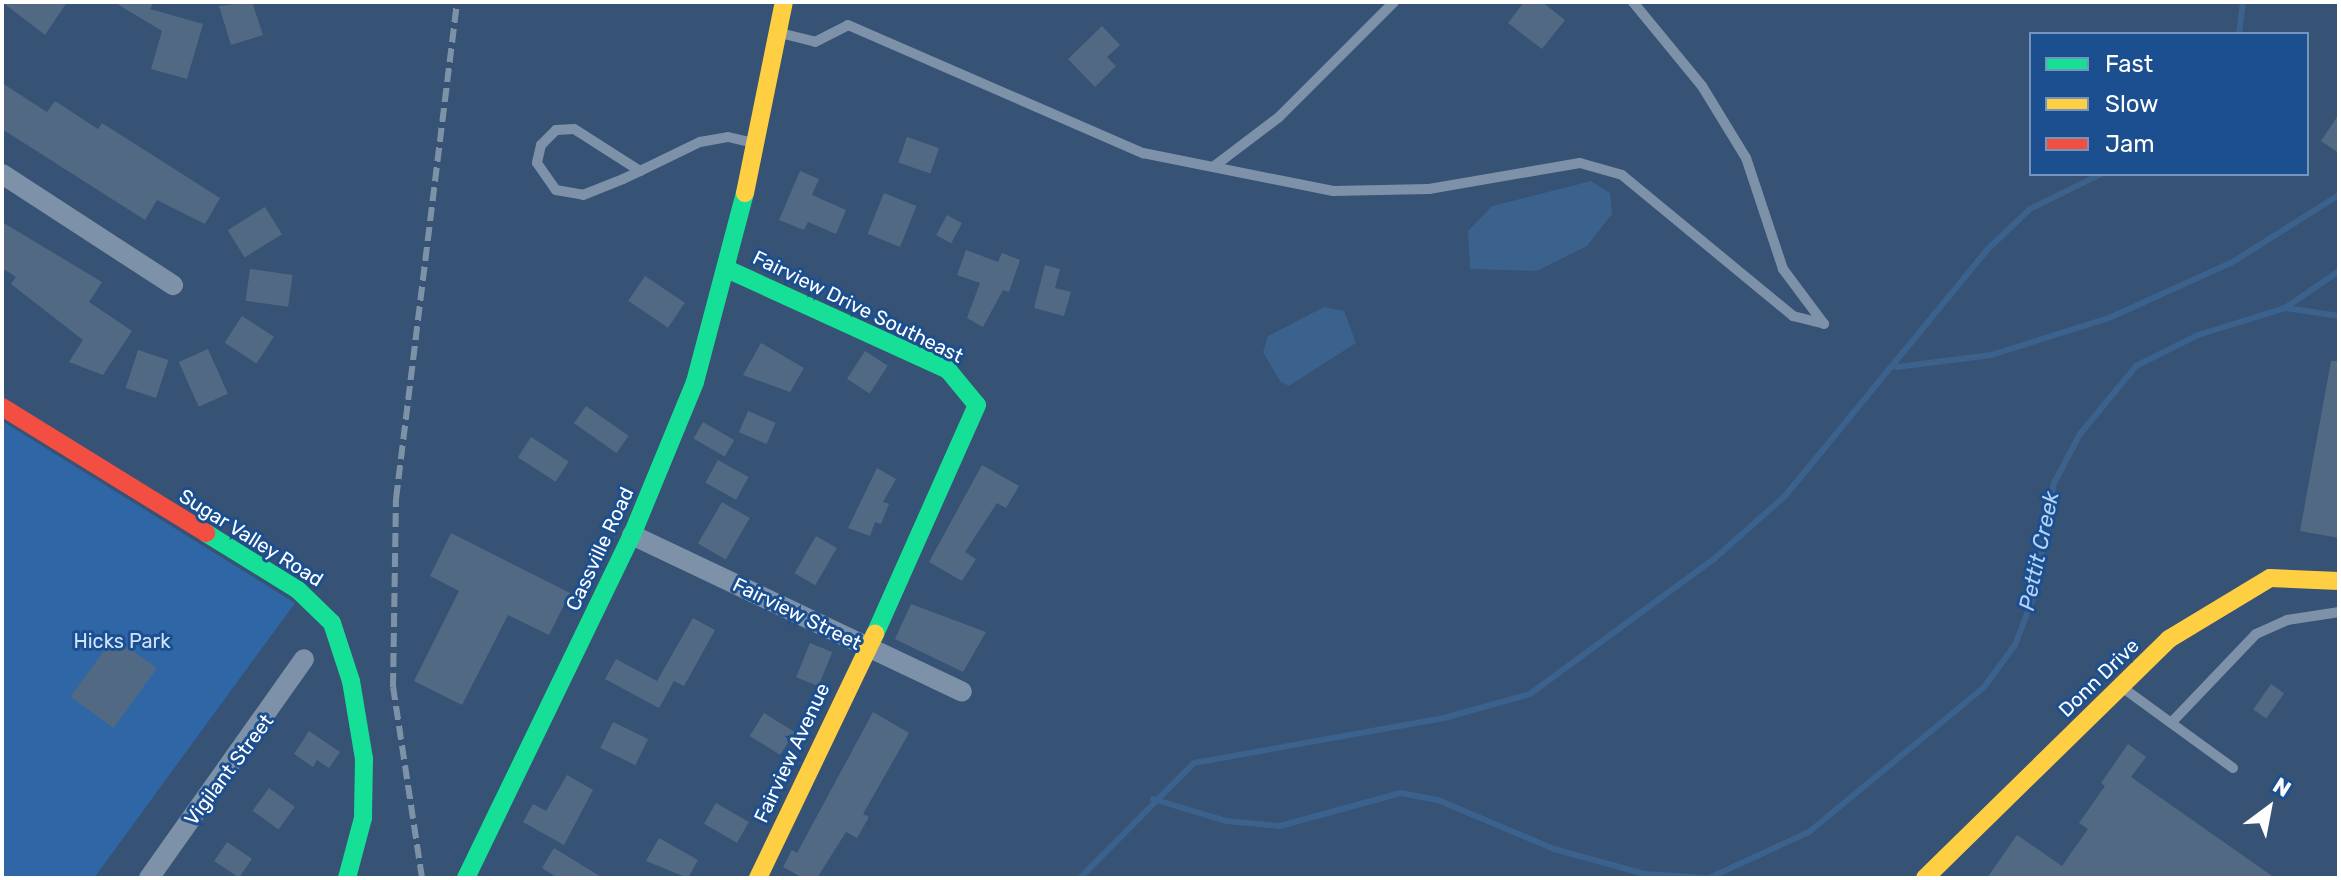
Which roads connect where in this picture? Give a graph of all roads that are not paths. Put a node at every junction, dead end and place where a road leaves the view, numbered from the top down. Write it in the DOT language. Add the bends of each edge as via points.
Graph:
graph roads {
  1 [pos="784,2"];
  2 [pos="1394,2"];
  3 [pos="1633,2"];
  4 [pos="778,32"];
  5 [pos="754,143"];
  6 [pos="1213,167"];
  7 [pos="640,171"];
  8 [pos="2,174"];
  9 [pos="729,270"];
  10 [pos="173,285"];
  11 [pos="2,407"];
  12 [pos="632,535"];
  13 [pos="2339,581"];
  14 [pos="2339,612"];
  15 [pos="866,647"];
  16 [pos="304,659"];
  17 [pos="2121,687"];
  18 [pos="962,692"];
  19 [pos="2171,723"];
  20 [pos="2233,768"];
  21 [pos="1933,875"];
  22 [pos="149,878"];
  23 [pos="347,878"];
  24 [pos="466,878"];
  25 [pos="758,878"];
  1 -- 4 [label="street, Cassville Road"];
  2 -- 6 [label="lane" via="1279,117"];
  3 -- 6 [label="lane" via="1702,86 1746,158 1783,269 1824,324 1793,316 1622,175 1580,163 1429,189 1333,191"];
  4 -- 5 [label="street, Cassville Road"];
  4 -- 6 [label="lane" via="815,42 848,25 1056,120 1143,153"];
  5 -- 7 [label="lane" via="728,137 700,142"];
  5 -- 9 [label="street, Cassville Road"];
  7 -- 7 [label="lane" via="583,195 556,190 537,163 541,145 556,130 574,129"];
  8 -- 10 [label="street"];
  9 -- 12 [label="street, Cassville Road" via="695,382"];
  9 -- 15 [label="street, Fairview Drive Southeast" via="948,370 977,405 947,482"];
  11 -- 23 [label="street, Sugar Valley Road" via="298,590 332,623 351,681 364,759 363,818"];
  12 -- 15 [label="street, Fairview Street"];
  12 -- 24 [label="street, Cassville Road"];
  13 -- 17 [label="street, Donn Drive" via="2270,578 2169,639"];
  14 -- 19 [label="lane" via="2287,620 2256,634"];
  15 -- 18 [label="street, Fairview Street"];
  15 -- 25 [label="street, Fairview Avenue"];
  16 -- 22 [label="street, Vigilant Street"];
  17 -- 19 [label="lane"];
  17 -- 21 [label="street, Donn Drive"];
  19 -- 20 [label="lane"];
}
